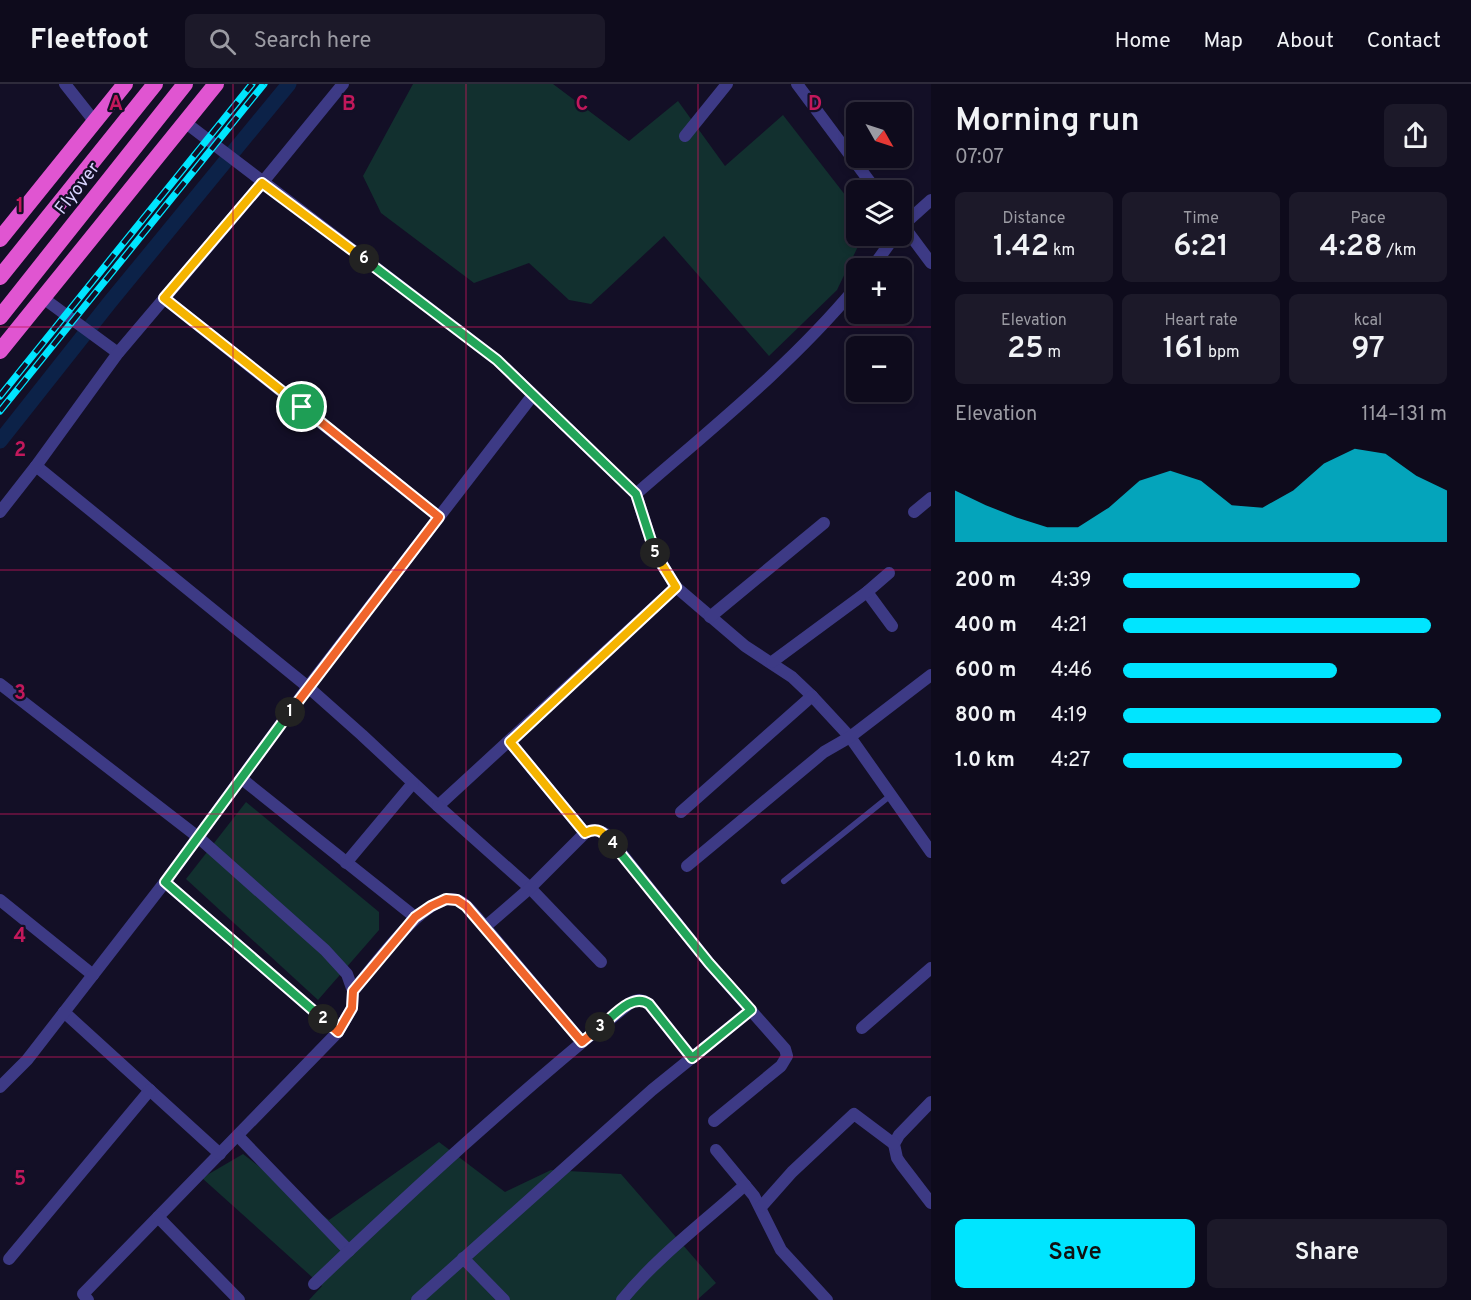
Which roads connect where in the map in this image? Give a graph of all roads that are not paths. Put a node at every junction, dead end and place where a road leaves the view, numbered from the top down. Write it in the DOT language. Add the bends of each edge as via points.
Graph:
graph roads {
  1 [pos="65,84"];
  2 [pos="125,84"];
  3 [pos="155,84"];
  4 [pos="185,84"];
  5 [pos="216,84"];
  6 [pos="343,84"];
  7 [pos="727,84"];
  8 [pos="797,84"];
  9 [pos="95,122"];
  10 [pos="186,123"];
  11 [pos="685,136"];
  12 [pos="869,180"];
  13 [pos="262,183"];
  14 [pos="931,200"];
  15 [pos="912,216"];
  16 [pos="912,238"];
  17 [pos="0,239"];
  18 [pos="931,263"];
  19 [pos="0,277"];
  20 [pos="43,298"];
  21 [pos="164,298"];
  22 [pos="846,299"];
  23 [pos="0,317"];
  24 [pos="0,351"];
  25 [pos="118,352"];
  26 [pos="534,395"];
  27 [pos="36,466"];
  28 [pos="636,494"];
  29 [pos="931,498"];
  30 [pos="0,512"];
  31 [pos="914,512"];
  32 [pos="439,517"];
  33 [pos="824,523"];
  34 [pos="889,573"];
  35 [pos="676,587"];
  36 [pos="867,592"];
  37 [pos="710,617"];
  38 [pos="892,626"];
  39 [pos="772,662"];
  40 [pos="931,675"];
  41 [pos="0,684"];
  42 [pos="308,687"];
  43 [pos="812,696"];
  44 [pos="850,737"];
  45 [pos="510,742"];
  46 [pos="242,779"];
  47 [pos="413,783"];
  48 [pos="892,794"];
  49 [pos="438,806"];
  50 [pos="681,812"];
  51 [pos="585,833"];
  52 [pos="198,837"];
  53 [pos="931,852"];
  54 [pos="345,863"];
  55 [pos="687,866"];
  56 [pos="784,881"];
  57 [pos="165,882"];
  58 [pos="530,888"];
  59 [pos="0,900"];
  60 [pos="415,917"];
  61 [pos="485,927"];
  62 [pos="601,962"];
  63 [pos="931,968"];
  64 [pos="93,975"];
  65 [pos="353,991"];
  66 [pos="751,1010"];
  67 [pos="64,1012"];
  68 [pos="862,1028"];
  69 [pos="338,1032"];
  70 [pos="582,1042"];
  71 [pos="692,1058"];
  72 [pos="0,1087"];
  73 [pos="150,1090"];
  74 [pos="931,1102"];
  75 [pos="714,1120"];
  76 [pos="238,1136"];
  77 [pos="894,1144"];
  78 [pos="716,1150"];
  79 [pos="220,1154"];
  80 [pos="745,1185"];
  81 [pos="931,1203"];
  82 [pos="761,1207"];
  83 [pos="158,1217"];
  84 [pos="349,1251"];
  85 [pos="463,1258"];
  86 [pos="9,1259"];
  87 [pos="314,1284"];
  88 [pos="88,1300"];
  89 [pos="239,1300"];
  90 [pos="417,1300"];
  91 [pos="504,1300"];
  92 [pos="622,1300"];
  93 [pos="827,1300"];
  1 -- 9 [label="street"];
  2 -- 9 [label="highway"];
  3 -- 19 [label="highway, Flyover"];
  4 -- 23 [label="highway, Flyover"];
  5 -- 10 [label="highway"];
  6 -- 13 [label="street"];
  7 -- 11 [label="street"];
  8 -- 12 [label="street"];
  9 -- 17 [label="highway"];
  10 -- 13 [label="street"];
  10 -- 20 [label="highway"];
  13 -- 21 [label="street"];
  13 -- 26 [label="street" via="479,345"];
  14 -- 15 [label="street"];
  16 -- 18 [label="street"];
  20 -- 24 [label="highway"];
  20 -- 25 [label="street"];
  21 -- 25 [label="street"];
  21 -- 32 [label="street"];
  22 -- 28 [label="street" via="797,353"];
  25 -- 27 [label="street"];
  26 -- 28 [label="street"];
  26 -- 32 [label="street"];
  27 -- 30 [label="street"];
  27 -- 42 [label="street"];
  28 -- 35 [label="street" via="655,553"];
  29 -- 31 [label="street"];
  32 -- 42 [label="street"];
  33 -- 37 [label="street"];
  34 -- 36 [label="street"];
  35 -- 37 [label="street"];
  35 -- 45 [label="street"];
  36 -- 38 [label="street"];
  36 -- 39 [label="street"];
  37 -- 39 [label="street"];
  39 -- 43 [label="street"];
  40 -- 44 [label="street"];
  41 -- 52 [label="street"];
  42 -- 46 [label="street"];
  42 -- 47 [label="street"];
  43 -- 44 [label="street"];
  43 -- 50 [label="street"];
  44 -- 48 [label="street"];
  44 -- 55 [label="street" via="824,752"];
  45 -- 49 [label="street"];
  45 -- 51 [label="street"];
  46 -- 52 [label="street"];
  46 -- 54 [label="street"];
  47 -- 49 [label="street"];
  47 -- 54 [label="street"];
  48 -- 53 [label="street"];
  48 -- 56 [label="lane"];
  49 -- 58 [label="street"];
  51 -- 58 [label="street"];
  51 -- 66 [label="street" via="593,829 606,834"];
  52 -- 57 [label="street"];
  52 -- 65 [label="street" via="325,950 347,974"];
  54 -- 60 [label="street"];
  57 -- 64 [label="street"];
  57 -- 69 [label="street"];
  58 -- 61 [label="street"];
  58 -- 62 [label="street"];
  59 -- 64 [label="street"];
  60 -- 61 [label="street" via="446,899 457,900"];
  60 -- 65 [label="street"];
  61 -- 70 [label="street"];
  63 -- 68 [label="street"];
  64 -- 67 [label="street"];
  65 -- 69 [label="street" via="352,1008"];
  66 -- 71 [label="street"];
  66 -- 75 [label="street" via="785,1049 785,1062"];
  67 -- 72 [label="street" via="27,1060"];
  67 -- 73 [label="street"];
  69 -- 76 [label="street"];
  70 -- 71 [label="street" via="630,1003 643,1000"];
  70 -- 84 [label="street"];
  71 -- 85 [label="street"];
  73 -- 79 [label="street"];
  73 -- 86 [label="street"];
  74 -- 77 [label="street"];
  76 -- 79 [label="street"];
  76 -- 84 [label="street"];
  77 -- 81 [label="street" via="897,1158"];
  77 -- 82 [label="street" via="854,1114"];
  78 -- 80 [label="street"];
  79 -- 83 [label="street"];
  80 -- 82 [label="street"];
  80 -- 92 [label="street"];
  82 -- 93 [label="street" via="781,1250"];
  83 -- 88 [label="street" via="82,1294"];
  83 -- 89 [label="street"];
  84 -- 87 [label="street"];
  85 -- 90 [label="street"];
  85 -- 91 [label="street"];
}
